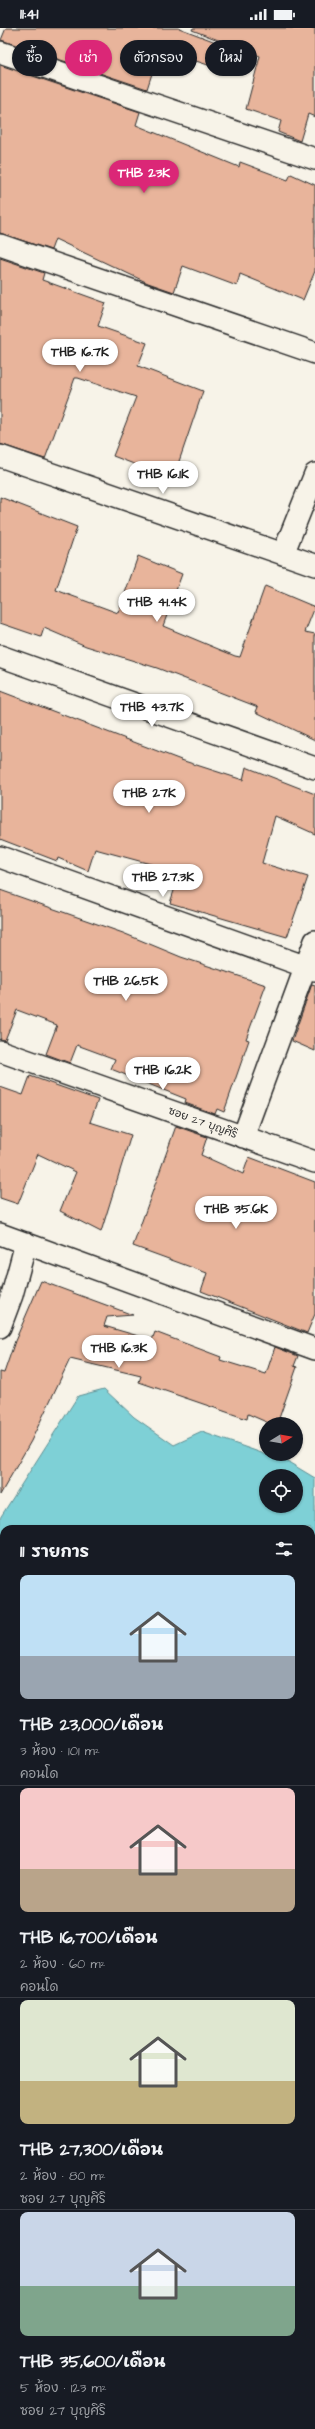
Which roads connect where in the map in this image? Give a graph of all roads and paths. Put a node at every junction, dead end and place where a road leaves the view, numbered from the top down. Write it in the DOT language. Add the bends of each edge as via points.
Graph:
graph roads {
  1 [pos="0,52"];
  2 [pos="315,159"];
  3 [pos="0,245"];
  4 [pos="315,353"];
  5 [pos="0,456"];
  6 [pos="315,474"];
  7 [pos="283,554"];
  8 [pos="315,565"];
  9 [pos="0,656"];
  10 [pos="315,768"];
  11 [pos="0,857"];
  12 [pos="315,940"];
  13 [pos="311,969"];
  14 [pos="0,1050"];
  15 [pos="243,1137"];
  16 [pos="315,1162"];
  17 [pos="0,1234"];
  18 [pos="26,1243"];
  19 [pos="0,1327"];
  20 [pos="315,1349"];
  1 -- 2 [label="street"];
  3 -- 4 [label="street"];
  5 -- 7 [label="street"];
  6 -- 7 [label="street"];
  7 -- 8 [label="street"];
  9 -- 10 [label="street"];
  11 -- 13 [label="street"];
  12 -- 13 [label="street"];
  13 -- 15 [label="street"];
  14 -- 15 [label="street, ซอย 27 บุญศิริ"];
  15 -- 16 [label="street, ซอย 27 บุญศิริ"];
  17 -- 18 [label="street"];
  18 -- 19 [label="street" via="12,1295"];
  18 -- 20 [label="street"];
}
